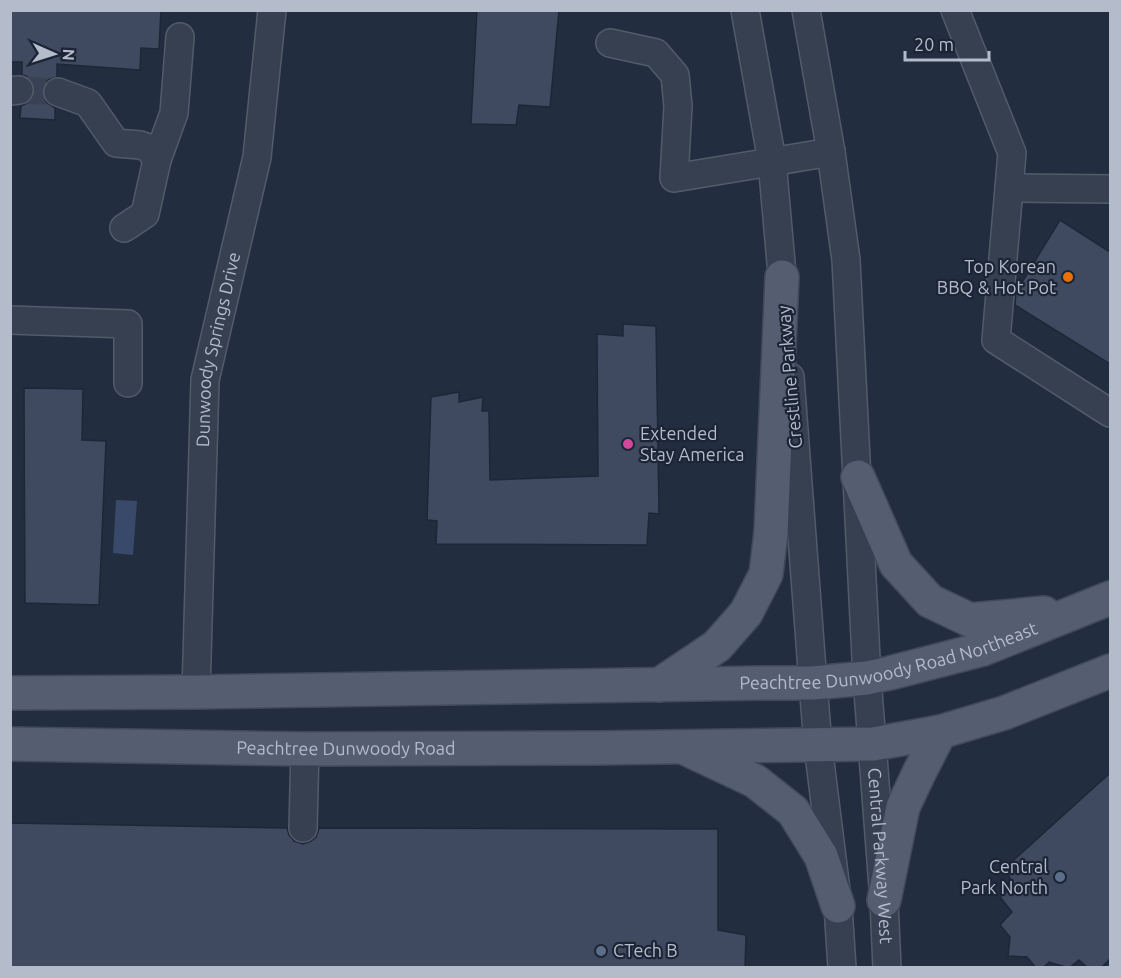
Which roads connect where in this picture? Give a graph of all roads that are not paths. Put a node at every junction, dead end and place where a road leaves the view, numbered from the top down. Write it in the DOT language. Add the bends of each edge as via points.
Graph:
graph roads {
  1 [pos="272,10"];
  2 [pos="745,10"];
  3 [pos="806,10"];
  4 [pos="955,10"];
  5 [pos="180,37"];
  6 [pos="610,43"];
  7 [pos="58,92"];
  8 [pos="831,152"];
  9 [pos="157,160"];
  10 [pos="772,161"];
  11 [pos="1009,188"];
  12 [pos="1110,189"];
  13 [pos="124,228"];
  14 [pos="782,277"];
  15 [pos="10,320"];
  16 [pos="128,383"];
  17 [pos="1110,413"];
  18 [pos="858,477"];
  19 [pos="1096,604"];
  20 [pos="1110,671"];
  21 [pos="867,678"];
  22 [pos="813,683"];
  23 [pos="659,685"];
  24 [pos="195,692"];
  25 [pos="10,693"];
  26 [pos="940,732"];
  27 [pos="10,744"];
  28 [pos="873,744"];
  29 [pos="680,746"];
  30 [pos="819,746"];
  31 [pos="305,749"];
  32 [pos="303,828"];
  33 [pos="884,900"];
  34 [pos="838,906"];
  35 [pos="842,968"];
  36 [pos="887,968"];
  1 -- 24 [label="street, Dunwoody Springs Drive" via="257,157 205,380"];
  2 -- 10 [label="street, Crestline Parkway"];
  3 -- 8 [label="street"];
  4 -- 11 [label="street" via="1012,153"];
  5 -- 9 [label="street" via="174,113"];
  6 -- 10 [label="street" via="656,53 675,75 678,106 674,178"];
  7 -- 9 [label="street" via="88,103 116,143 149,148"];
  8 -- 10 [label="street"];
  8 -- 18 [label="street" via="846,260"];
  9 -- 13 [label="street" via="145,214"];
  10 -- 14 [label="street, Crestline Parkway"];
  11 -- 12 [label="street"];
  11 -- 17 [label="street" via="996,340"];
  14 -- 22 [label="street, Crestline Parkway"];
  14 -- 23 [label="main road" via="766,574 746,613 717,646"];
  15 -- 16 [label="street" via="128,324"];
  18 -- 19 [label="main road" via="896,564 930,601 970,620"];
  18 -- 21 [label="street"];
  19 -- 21 [label="main road, Peachtree Dunwoody Road Northeast" via="983,649"];
  20 -- 26 [label="main road" via="1004,713"];
  21 -- 22 [label="main road, Peachtree Dunwoody Road Northeast"];
  21 -- 28 [label="street"];
  22 -- 23 [label="main road, Peachtree Dunwoody Road Northeast"];
  22 -- 30 [label="street, Crestline Parkway"];
  23 -- 24 [label="main road"];
  24 -- 25 [label="main road"];
  26 -- 28 [label="main road"];
  26 -- 33 [label="main road" via="903,807"];
  27 -- 31 [label="main road, Peachtree Dunwoody Road"];
  28 -- 30 [label="main road"];
  28 -- 33 [label="street, Central Parkway West"];
  29 -- 30 [label="main road"];
  29 -- 31 [label="main road, Peachtree Dunwoody Road"];
  29 -- 34 [label="main road" via="755,781 793,811 821,856"];
  30 -- 34 [label="street"];
  31 -- 32 [label="street"];
  33 -- 36 [label="street, Central Parkway West"];
  34 -- 35 [label="street"];
}
